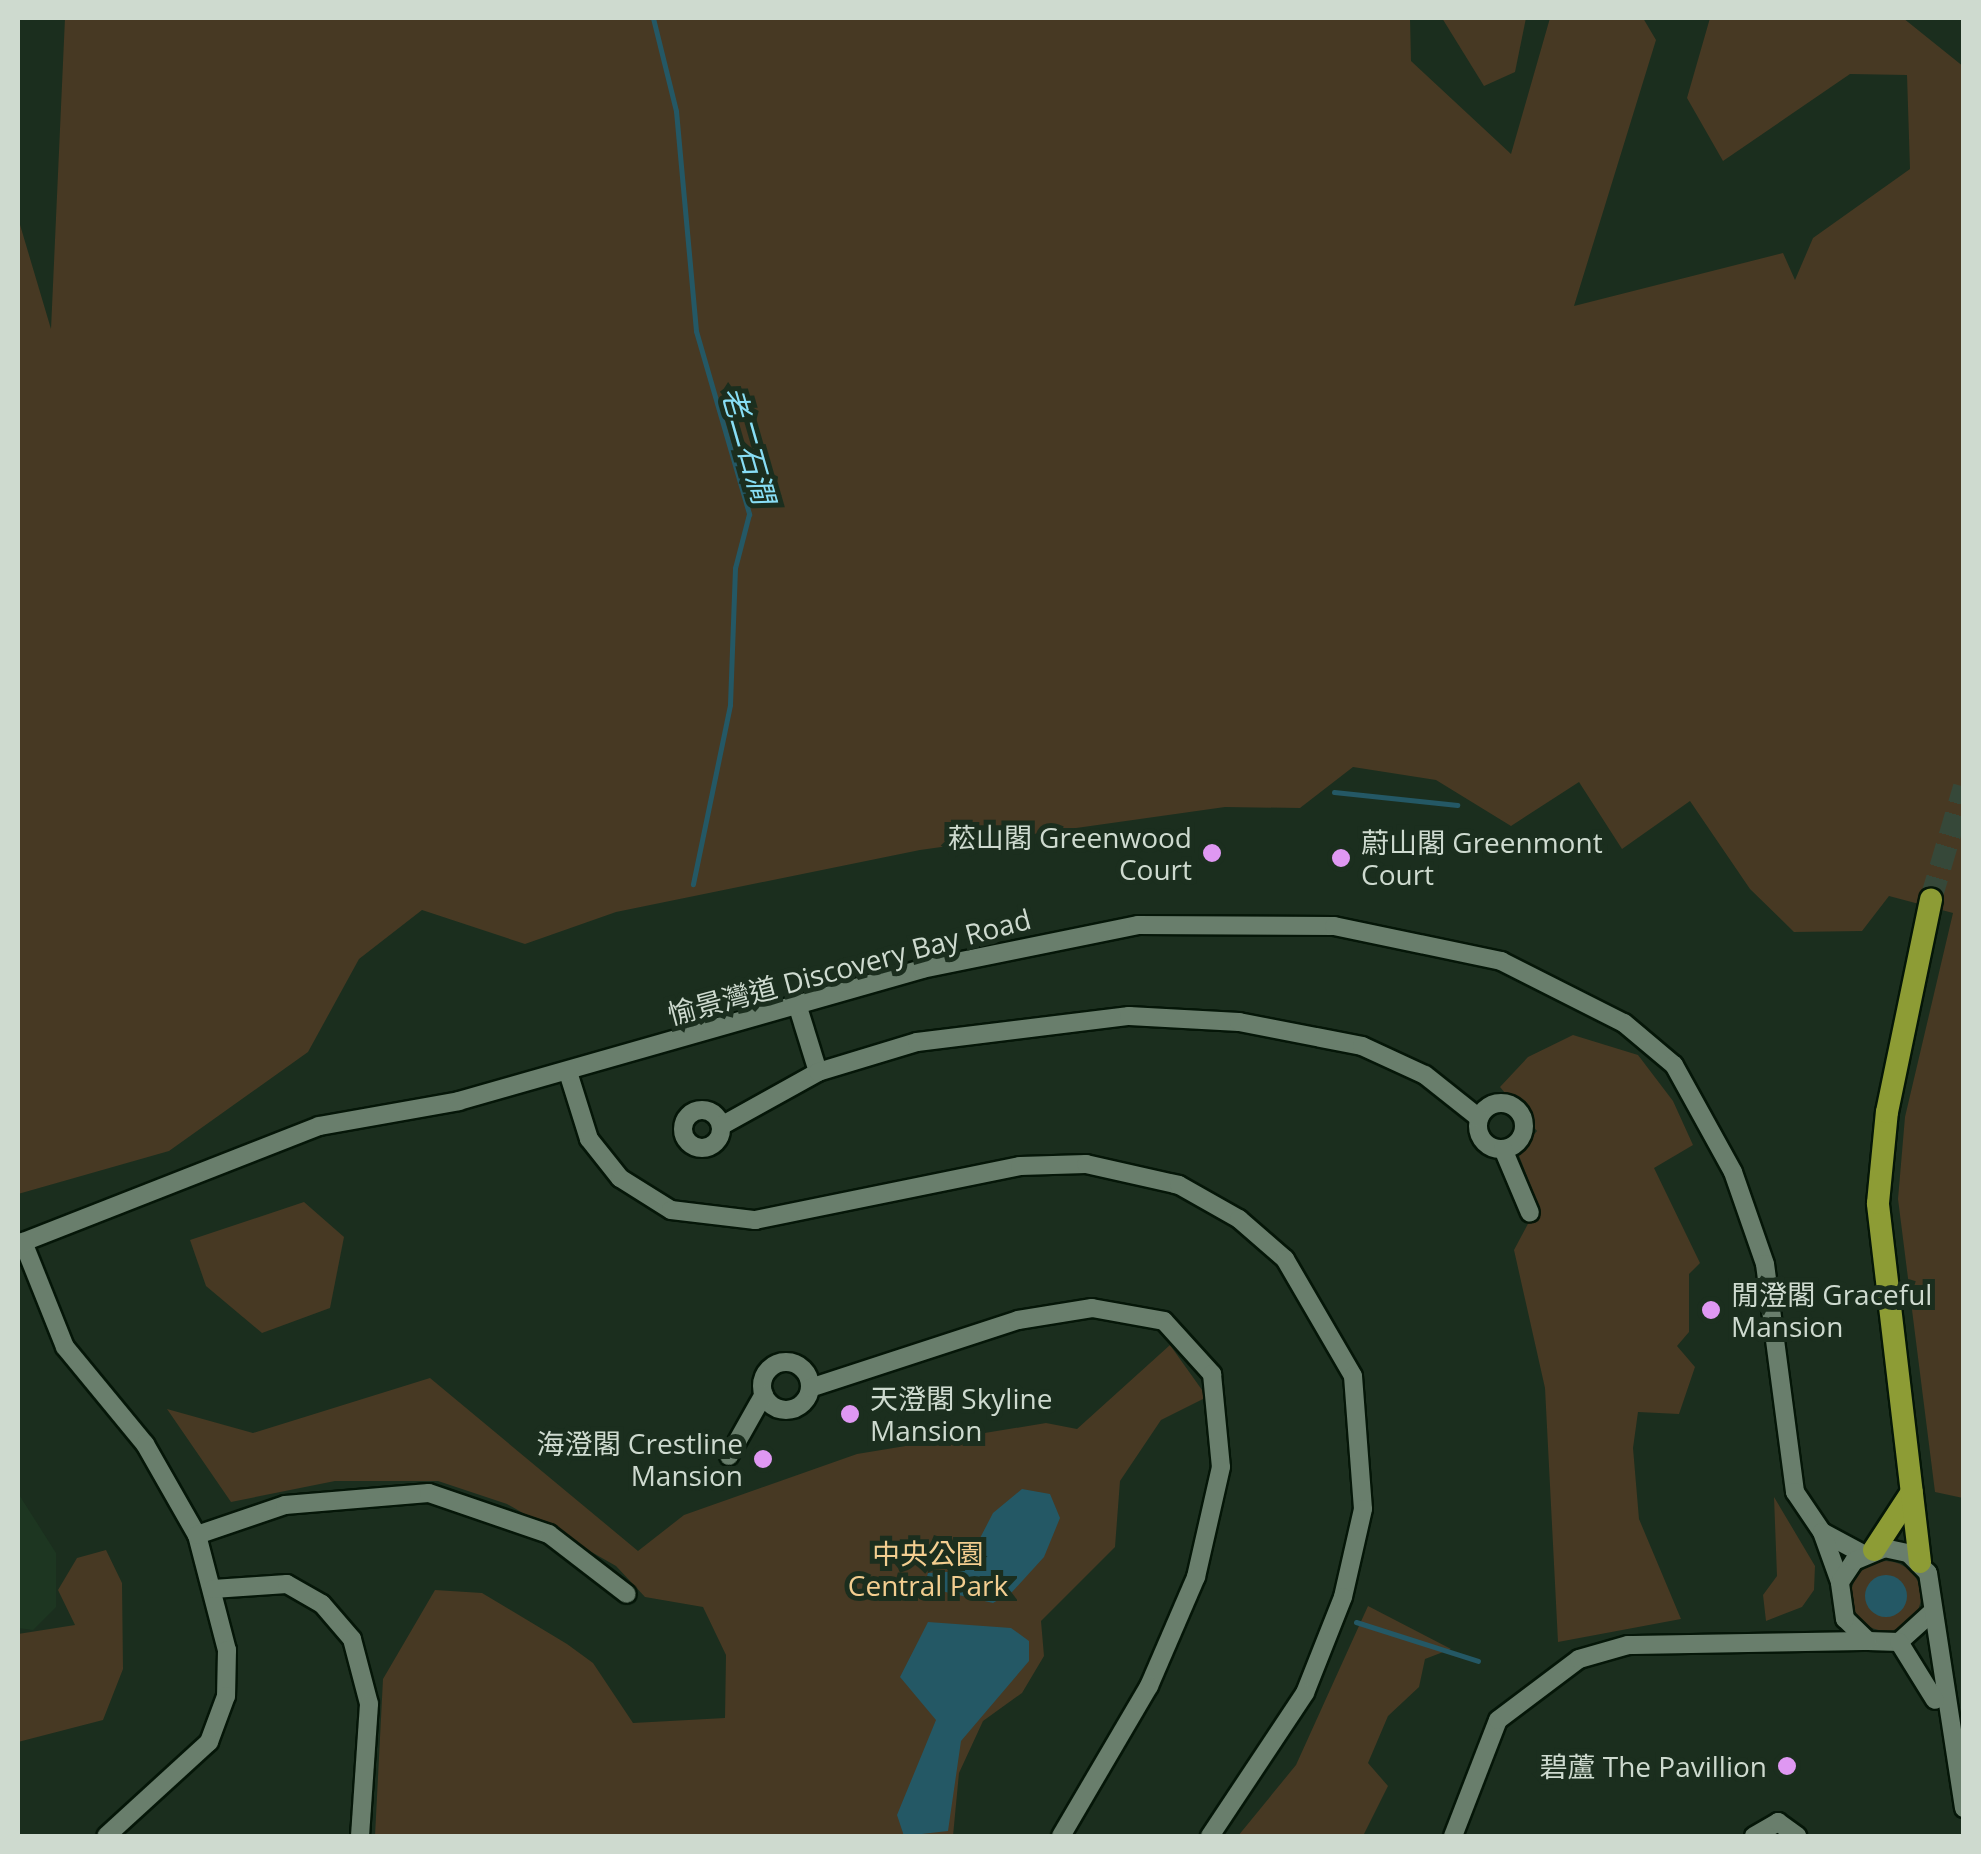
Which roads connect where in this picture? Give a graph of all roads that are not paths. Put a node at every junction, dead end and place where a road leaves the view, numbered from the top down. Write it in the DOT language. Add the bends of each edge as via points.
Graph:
graph roads {
  1 [pos="1931,898"];
  2 [pos="797,1004"];
  3 [pos="568,1072"];
  4 [pos="818,1072"];
  5 [pos="1479,1118"];
  6 [pos="721,1126"];
  7 [pos="1504,1149"];
  8 [pos="1530,1213"];
  9 [pos="20,1243"];
  10 [pos="810,1388"];
  11 [pos="764,1394"];
  12 [pos="729,1456"];
  13 [pos="1913,1489"];
  14 [pos="1822,1532"];
  15 [pos="196,1535"];
  16 [pos="1868,1552"];
  17 [pos="1920,1562"];
  18 [pos="1839,1588"];
  19 [pos="212,1589"];
  20 [pos="627,1594"];
  21 [pos="1931,1614"];
  22 [pos="1814,1635"];
  23 [pos="1868,1640"];
  24 [pos="1899,1642"];
  25 [pos="1950,1738"];
  26 [pos="1964,1808"];
  27 [pos="106,1836"];
  28 [pos="360,1836"];
  29 [pos="1061,1836"];
  30 [pos="1210,1836"];
  31 [pos="1454,1836"];
  32 [pos="1754,1836"];
  33 [pos="1797,1836"];
  1 -- 13 [label="main road" via="1887,1112 1878,1203"];
  2 -- 3 [label="street, 愉景灣道 Discovery Bay Road"];
  2 -- 4 [label="street"];
  2 -- 14 [label="street, 愉景灣道 Discovery Bay Road" via="1047,940 1214,920 1440,945 1552,982 1652,1041 1707,1118 1764,1264 1789,1466"];
  3 -- 9 [label="street, 愉景灣道 Discovery Bay Road" via="319,1126"];
  3 -- 30 [label="street" via="589,1139 620,1178 671,1210 756,1220 1020,1166 1086,1164 1179,1186 1239,1218 1285,1259 1353,1376 1363,1509 1343,1598 1306,1693"];
  4 -- 5 [label="street" via="1002,1026 1184,1018 1362,1046 1425,1074"];
  4 -- 6 [label="street"];
  5 -- 7 [label="street" via="1483,1140"];
  5 -- 7 [label="street" via="1496,1104 1520,1114 1522,1136"];
  7 -- 8 [label="street"];
  9 -- 15 [label="street" via="66,1346 156,1460"];
  10 -- 11 [label="street" via="793,1409"];
  10 -- 11 [label="street" via="806,1373 787,1362 767,1372"];
  10 -- 29 [label="street" via="1018,1320 1092,1308 1164,1322 1212,1374 1221,1467 1196,1577 1149,1686"];
  11 -- 12 [label="street"];
  13 -- 16 [label="main road"];
  13 -- 17 [label="main road"];
  14 -- 16 [label="street"];
  14 -- 18 [label="street, 愉景灣道 Discovery Bay Road"];
  15 -- 19 [label="street"];
  15 -- 20 [label="street" via="286,1504 430,1493 549,1534"];
  16 -- 17 [label="street"];
  16 -- 18 [label="street"];
  17 -- 21 [label="street" via="1933,1586"];
  18 -- 22 [label="street"];
  18 -- 23 [label="street" via="1845,1619"];
  19 -- 27 [label="street" via="228,1664 216,1727 189,1768"];
  19 -- 28 [label="street" via="286,1584 322,1604 352,1639 369,1690"];
  21 -- 24 [label="street"];
  21 -- 25 [label="street"];
  22 -- 23 [label="street"];
  22 -- 31 [label="street" via="1628,1645 1561,1668 1498,1720"];
  23 -- 24 [label="street"];
  24 -- 25 [label="street"];
  25 -- 26 [label="street"];
  32 -- 33 [label="street" via="1778,1822"];
}
